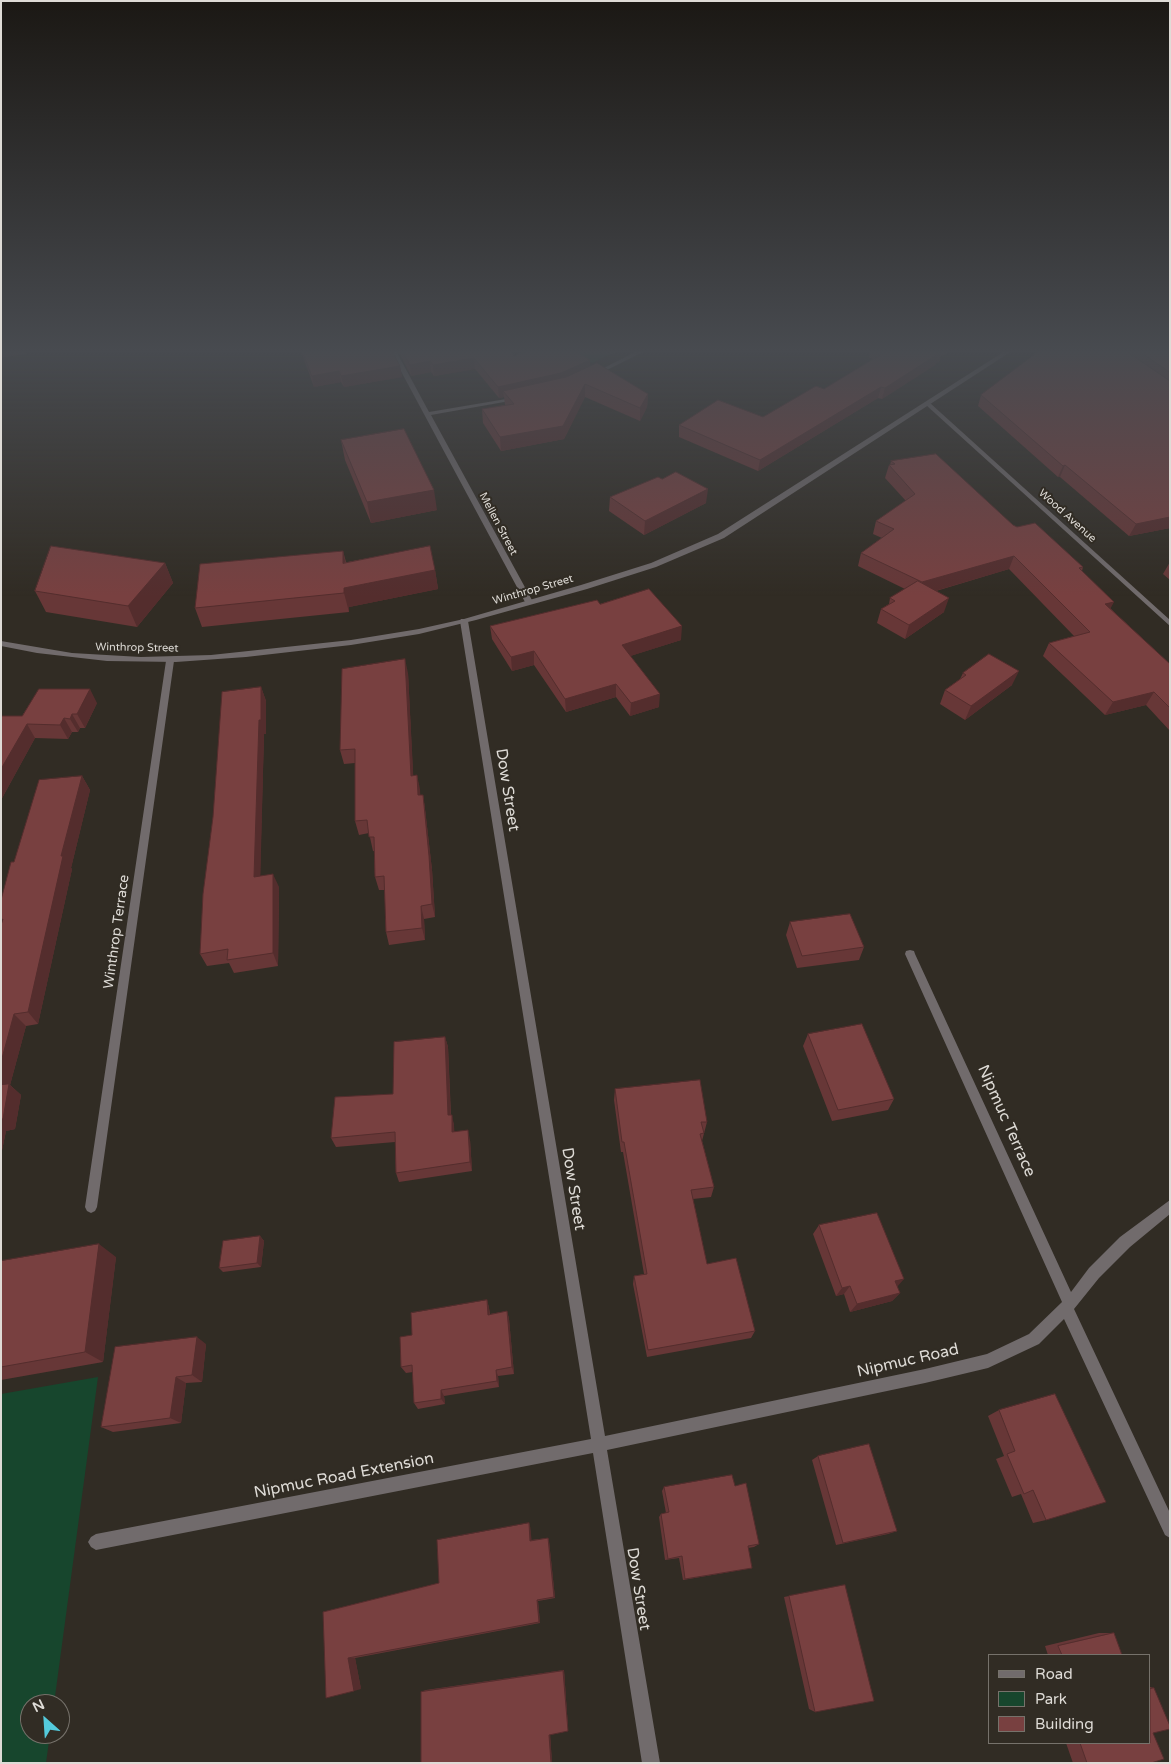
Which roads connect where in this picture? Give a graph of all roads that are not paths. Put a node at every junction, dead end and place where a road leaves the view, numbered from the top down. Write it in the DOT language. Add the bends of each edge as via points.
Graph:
graph roads {
  1 [pos="436,431"];
  2 [pos="885,431"];
  3 [pos="958,431"];
  4 [pos="529,602"];
  5 [pos="464,621"];
  6 [pos="1170,624"];
  7 [pos="1,643"];
  8 [pos="170,660"];
  9 [pos="910,954"];
  10 [pos="1170,1206"];
  11 [pos="91,1207"];
  12 [pos="1068,1306"];
  13 [pos="598,1445"];
  14 [pos="1170,1530"];
  15 [pos="96,1542"];
  16 [pos="651,1763"];
  1 -- 4 [label="street, Mellen Street"];
  2 -- 4 [label="street, Winthrop Street" via="721,536 692,551 625,576"];
  3 -- 6 [label="street, Wood Avenue"];
  4 -- 5 [label="street, Winthrop Street"];
  5 -- 8 [label="street, Winthrop Street" via="324,647"];
  5 -- 13 [label="street, Dow Street"];
  7 -- 8 [label="street, Winthrop Street" via="71,657"];
  8 -- 11 [label="street, Winthrop Terrace"];
  9 -- 12 [label="street, Nipmuc Terrace"];
  10 -- 12 [label="street, Nipmuc Road" via="1094,1272"];
  12 -- 13 [label="street, Nipmuc Road" via="1034,1339 988,1361"];
  12 -- 14 [label="street, Nipmuc Terrace"];
  13 -- 15 [label="street, Nipmuc Road Extension"];
  13 -- 16 [label="street, Dow Street"];
}
